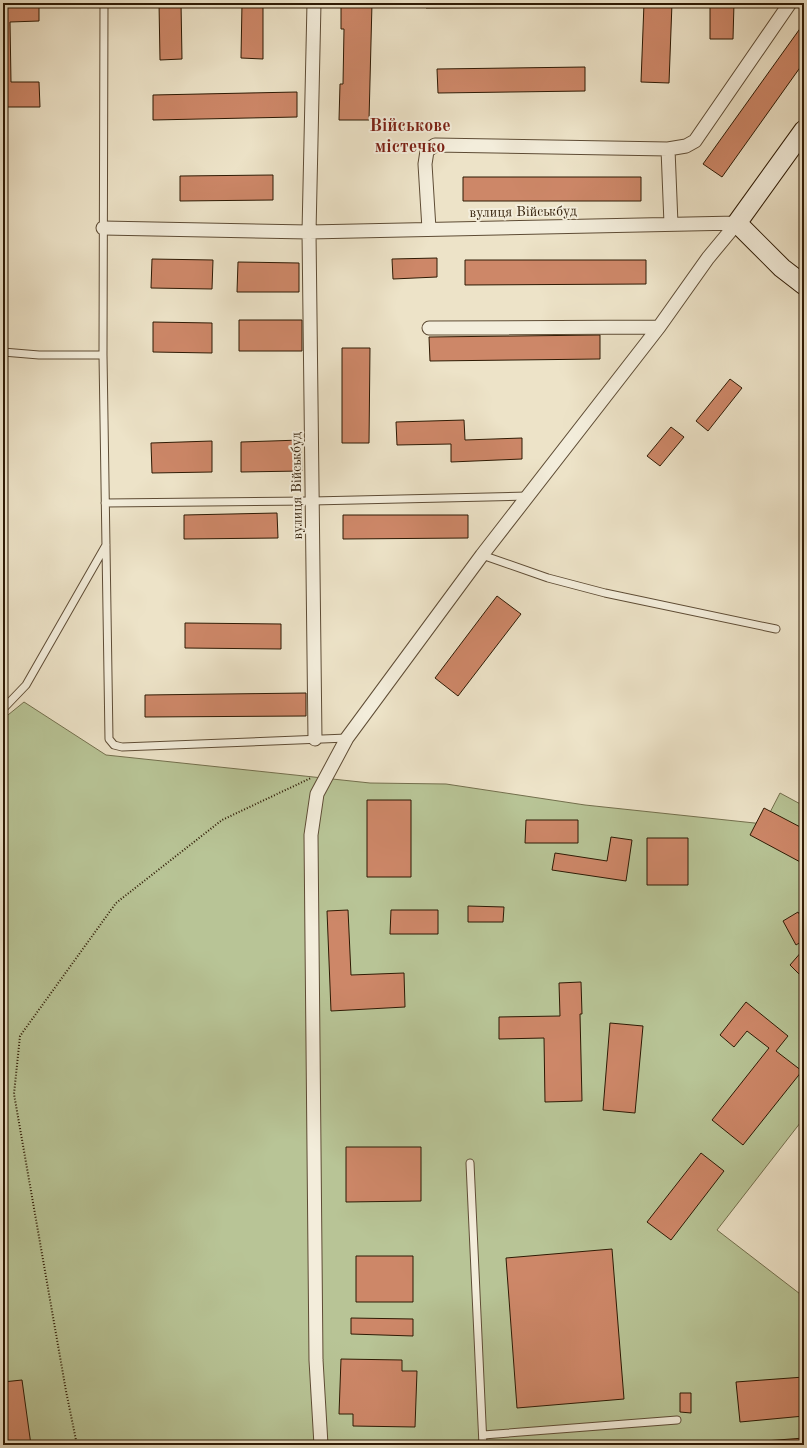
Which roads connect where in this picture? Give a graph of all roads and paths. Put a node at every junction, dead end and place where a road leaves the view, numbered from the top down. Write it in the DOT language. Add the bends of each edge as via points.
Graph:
graph roads {
  1 [pos="104,3"];
  2 [pos="314,3"];
  3 [pos="790,3"];
  4 [pos="804,130"];
  5 [pos="668,148"];
  6 [pos="737,223"];
  7 [pos="671,224"];
  8 [pos="103,228"];
  9 [pos="429,229"];
  10 [pos="309,232"];
  11 [pos="804,285"];
  12 [pos="659,327"];
  13 [pos="428,328"];
  14 [pos="3,352"];
  15 [pos="103,355"];
  16 [pos="527,496"];
  17 [pos="312,501"];
  18 [pos="105,503"];
  19 [pos="106,544"];
  20 [pos="482,555"];
  21 [pos="776,628"];
  22 [pos="3,709"];
  23 [pos="347,738"];
  24 [pos="314,739"];
  25 [pos="330,769"];
  26 [pos="470,1163"];
  27 [pos="676,1420"];
  28 [pos="483,1435"];
  29 [pos="77,1445"];
  30 [pos="321,1445"];
  31 [pos="483,1445"];
  1 -- 8 [label="lane"];
  2 -- 10 [label="street, вулиця Військбуд"];
  3 -- 5 [label="street" via="695,141 686,146"];
  4 -- 6 [label="main road"];
  5 -- 7 [label="street"];
  5 -- 9 [label="street" via="436,146 427,152 425,164"];
  6 -- 7 [label="street, вулиця Військбуд"];
  6 -- 11 [label="main road" via="782,268"];
  6 -- 12 [label="street" via="708,258"];
  7 -- 9 [label="street, вулиця Військбуд"];
  8 -- 10 [label="street, вулиця Військбуд"];
  8 -- 15 [label="lane"];
  9 -- 10 [label="street, вулиця Військбуд"];
  10 -- 17 [label="street, вулиця Військбуд"];
  12 -- 13 [label="street"];
  12 -- 16 [label="street"];
  14 -- 15 [label="lane"];
  15 -- 18 [label="lane"];
  16 -- 17 [label="lane"];
  16 -- 20 [label="street"];
  17 -- 18 [label="lane"];
  17 -- 24 [label="street, вулиця Військбуд"];
  18 -- 19 [label="lane"];
  19 -- 22 [label="lane" via="26,685"];
  19 -- 24 [label="lane" via="109,739 114,745 122,747"];
  20 -- 21 [label="lane" via="548,578 605,593"];
  20 -- 23 [label="street"];
  23 -- 24 [label="lane"];
  23 -- 25 [label="street"];
  25 -- 29 [label="path" via="222,820 116,903 20,1036 14,1094"];
  25 -- 30 [label="street" via="316,794 311,835 316,1360"];
  26 -- 28 [label="lane"];
  27 -- 28 [label="lane"];
  28 -- 31 [label="lane"];
}
